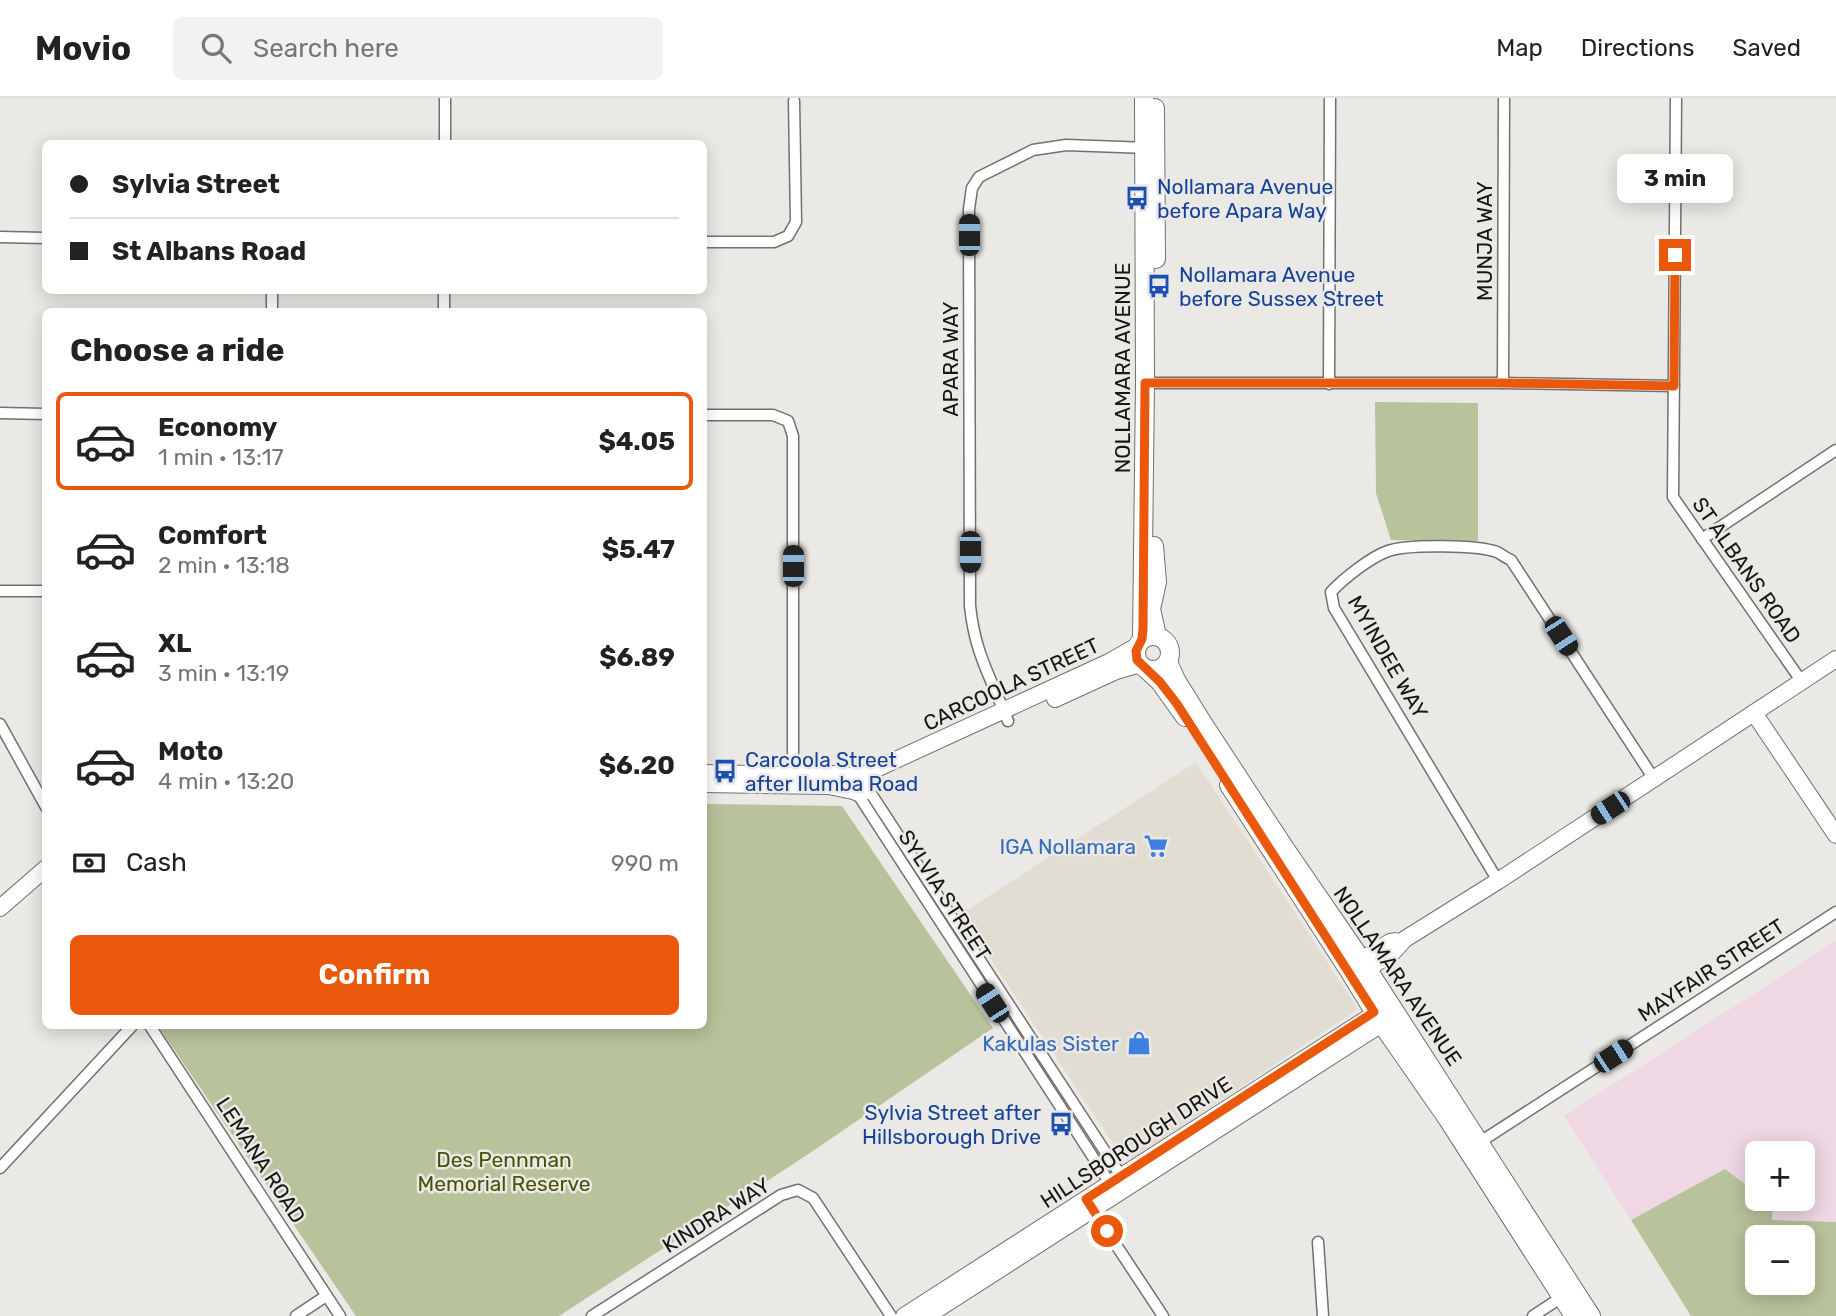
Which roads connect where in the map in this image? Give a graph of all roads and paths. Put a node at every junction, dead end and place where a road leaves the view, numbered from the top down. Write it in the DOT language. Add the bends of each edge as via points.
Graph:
graph roads {
  1 [pos="445,98"];
  2 [pos="1143,98"];
  3 [pos="1155,98"];
  4 [pos="1330,98"];
  5 [pos="1504,98"];
  6 [pos="1676,98"];
  7 [pos="793,101"];
  8 [pos="445,140"];
  9 [pos="1150,148"];
  10 [pos="0,237"];
  11 [pos="42,238"];
  12 [pos="707,242"];
  13 [pos="1151,383"];
  14 [pos="1503,383"];
  15 [pos="1329,384"];
  16 [pos="1674,386"];
  17 [pos="0,413"];
  18 [pos="42,414"];
  19 [pos="707,415"];
  20 [pos="1836,450"];
  21 [pos="1702,539"];
  22 [pos="0,591"];
  23 [pos="42,591"];
  24 [pos="1145,651"];
  25 [pos="1836,659"];
  26 [pos="1168,662"];
  27 [pos="1802,682"];
  28 [pos="1754,713"];
  29 [pos="1006,716"];
  30 [pos="0,724"];
  31 [pos="1218,757"];
  32 [pos="707,772"];
  33 [pos="1654,779"];
  34 [pos="793,781"];
  35 [pos="707,784"];
  36 [pos="861,785"];
  37 [pos="42,800"];
  38 [pos="1836,835"];
  39 [pos="42,873"];
  40 [pos="1498,881"];
  41 [pos="0,908"];
  42 [pos="1836,912"];
  43 [pos="1358,969"];
  44 [pos="1386,1013"];
  45 [pos="129,1029"];
  46 [pos="152,1029"];
  47 [pos="1473,1146"];
  48 [pos="0,1168"];
  49 [pos="1119,1185"];
  50 [pos="1089,1204"];
  51 [pos="1318,1242"];
  52 [pos="1567,1294"];
  53 [pos="326,1296"];
  54 [pos="296,1316"];
  55 [pos="340,1316"];
  56 [pos="592,1316"];
  57 [pos="891,1316"];
  58 [pos="904,1316"];
  59 [pos="927,1316"];
  60 [pos="1163,1316"];
  61 [pos="1323,1316"];
  62 [pos="1533,1316"];
  63 [pos="1574,1316"];
  64 [pos="1591,1316"];
  1 -- 8 [label="street"];
  2 -- 9 [label="main road, NOLLAMARA AVENUE"];
  3 -- 9 [label="main road, NOLLAMARA AVENUE"];
  4 -- 15 [label="street"];
  5 -- 14 [label="street, MUNJA WAY"];
  6 -- 16 [label="street, ST ALBANS ROAD"];
  7 -- 12 [label="street" via="796,222 788,236 774,242"];
  9 -- 13 [label="main road, NOLLAMARA AVENUE"];
  9 -- 29 [label="street, APARA WAY" via="1066,145 1041,149 990,170 972,188 970,606 983,665"];
  10 -- 11 [label="street"];
  13 -- 15 [label="street"];
  13 -- 24 [label="main road, NOLLAMARA AVENUE"];
  14 -- 15 [label="street"];
  14 -- 16 [label="street"];
  16 -- 21 [label="street, ST ALBANS ROAD" via="1673,497"];
  17 -- 18 [label="street"];
  19 -- 34 [label="street" via="773,415 788,421 793,436"];
  20 -- 21 [label="street"];
  21 -- 27 [label="street, ST ALBANS ROAD"];
  22 -- 23 [label="street"];
  24 -- 26 [label="main road" via="1161,669"];
  24 -- 26 [label="main road, NOLLAMARA AVENUE" via="1165,640 1170,648"];
  24 -- 29 [label="street, CARCOOLA STREET" via="1116,671 1097,674"];
  24 -- 31 [label="main road, NOLLAMARA AVENUE" via="1177,704"];
  25 -- 27 [label="street"];
  26 -- 31 [label="main road, NOLLAMARA AVENUE"];
  27 -- 28 [label="street"];
  28 -- 33 [label="street"];
  28 -- 38 [label="street"];
  29 -- 36 [label="street, CARCOOLA STREET"];
  30 -- 37 [label="street"];
  31 -- 43 [label="main road, NOLLAMARA AVENUE"];
  32 -- 34 [label="street, CARCOOLA STREET"];
  33 -- 40 [label="street"];
  33 -- 40 [label="street, MYINDEE WAY" via="1511,561 1478,548 1385,551 1331,592 1334,608"];
  34 -- 35 [label="street, CARCOOLA STREET"];
  34 -- 36 [label="street, CARCOOLA STREET" via="831,774"];
  36 -- 49 [label="street, SYLVIA STREET"];
  39 -- 41 [label="street"];
  40 -- 43 [label="street" via="1405,939 1390,942"];
  42 -- 47 [label="street, MAYFAIR STREET"];
  43 -- 44 [label="main road, NOLLAMARA AVENUE"];
  44 -- 47 [label="main road, NOLLAMARA AVENUE"];
  44 -- 49 [label="street, HILLSBOROUGH DRIVE"];
  45 -- 48 [label="street"];
  46 -- 53 [label="street, LEMANA ROAD"];
  47 -- 52 [label="main road, NOLLAMARA AVENUE"];
  49 -- 50 [label="street, HILLSBOROUGH DRIVE"];
  50 -- 58 [label="street, HILLSBOROUGH DRIVE"];
  50 -- 59 [label="street, HILLSBOROUGH DRIVE"];
  50 -- 60 [label="street"];
  51 -- 61 [label="street"];
  52 -- 62 [label="street"];
  52 -- 63 [label="main road, NOLLAMARA AVENUE"];
  52 -- 64 [label="main road, NOLLAMARA AVENUE"];
  53 -- 54 [label="street"];
  53 -- 55 [label="street, LEMANA ROAD"];
  56 -- 57 [label="street, KINDRA WAY" via="781,1195 798,1190 813,1198"];
}
